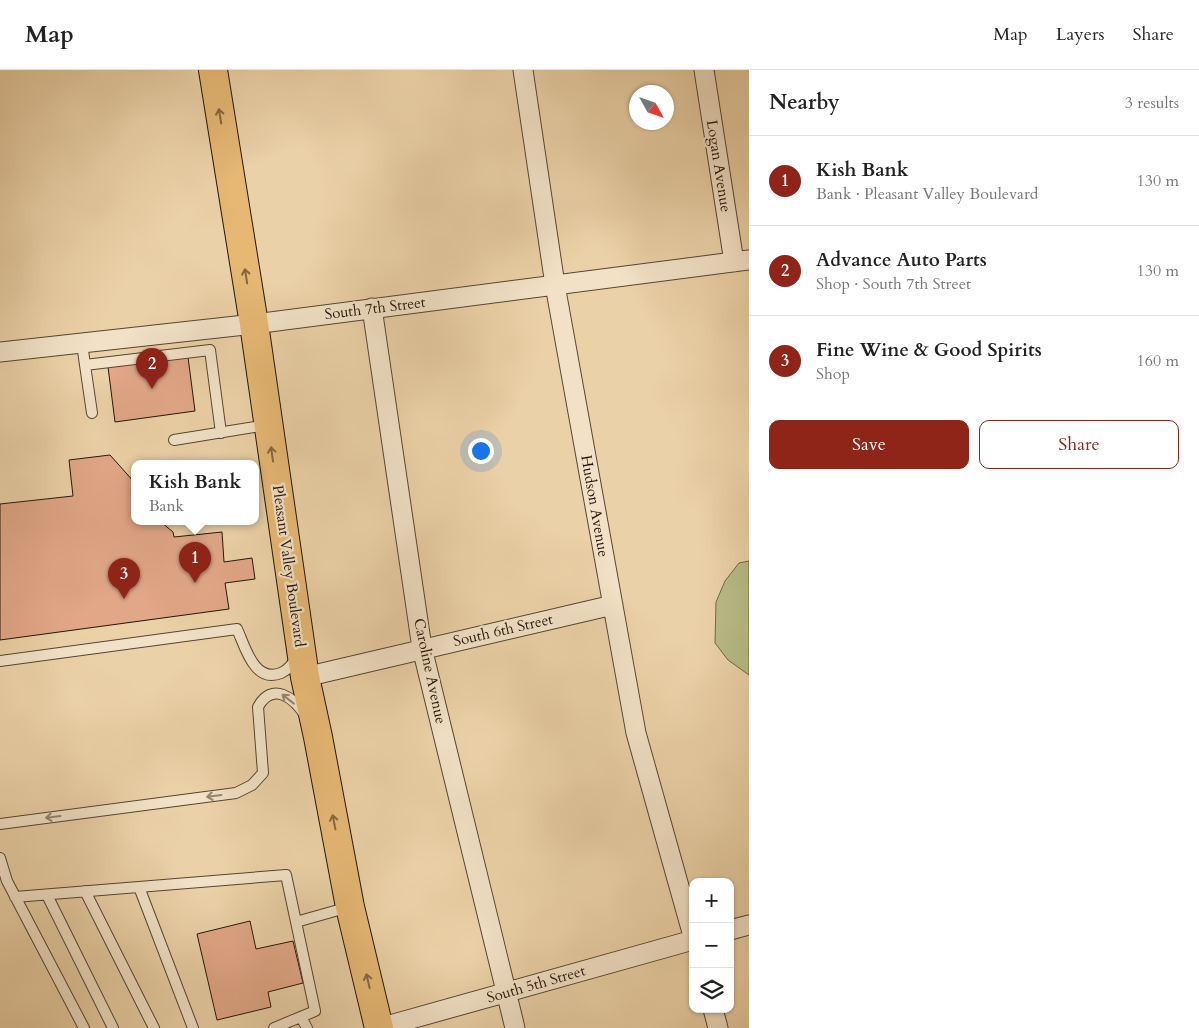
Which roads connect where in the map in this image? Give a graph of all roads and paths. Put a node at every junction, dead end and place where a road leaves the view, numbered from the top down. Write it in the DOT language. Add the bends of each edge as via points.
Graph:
graph roads {
  1 [pos="213,70"];
  2 [pos="523,70"];
  3 [pos="704,70"];
  4 [pos="741,261"];
  5 [pos="555,285"];
  6 [pos="372,308"];
  7 [pos="254,324"];
  8 [pos="82,343"];
  9 [pos="0,352"];
  10 [pos="85,366"];
  11 [pos="92,413"];
  12 [pos="268,425"];
  13 [pos="221,433"];
  14 [pos="174,440"];
  15 [pos="613,605"];
  16 [pos="300,644"];
  17 [pos="422,648"];
  18 [pos="0,661"];
  19 [pos="305,677"];
  20 [pos="318,737"];
  21 [pos="0,824"];
  22 [pos="0,858"];
  23 [pos="139,887"];
  24 [pos="85,891"];
  25 [pos="47,895"];
  26 [pos="15,897"];
  27 [pos="350,907"];
  28 [pos="296,922"];
  29 [pos="689,923"];
  30 [pos="749,925"];
  31 [pos="734,929"];
  32 [pos="689,941"];
  33 [pos="506,992"];
  34 [pos="714,1013"];
  35 [pos="302,1017"];
  36 [pos="84,1028"];
  37 [pos="113,1028"];
  38 [pos="154,1028"];
  39 [pos="193,1028"];
  40 [pos="274,1028"];
  41 [pos="307,1028"];
  42 [pos="379,1028"];
  43 [pos="515,1028"];
  44 [pos="718,1028"];
  7 -- 1 [label="main road, Pleasant Valley Boulevard, one-way"];
  2 -- 5 [label="street, Hudson Avenue"];
  3 -- 4 [label="street, Logan Avenue"];
  4 -- 5 [label="street, South 7th Street"];
  5 -- 6 [label="street, South 7th Street"];
  5 -- 15 [label="street, Hudson Avenue"];
  6 -- 7 [label="street, South 7th Street"];
  6 -- 17 [label="street, Caroline Avenue"];
  7 -- 8 [label="street, South 7th Street"];
  7 -- 12 [label="main road, Pleasant Valley Boulevard"];
  8 -- 9 [label="street, South 7th Street"];
  8 -- 10 [label="lane"];
  10 -- 11 [label="lane"];
  10 -- 13 [label="lane" via="210,350"];
  12 -- 13 [label="lane"];
  16 -- 12 [label="main road, Pleasant Valley Boulevard, one-way"];
  13 -- 14 [label="lane"];
  15 -- 17 [label="street, South 6th Street"];
  15 -- 29 [label="street, Hudson Avenue" via="636,733"];
  16 -- 18 [label="lane" via="294,662 280,673 270,675 261,672 251,662 237,629"];
  16 -- 19 [label="main road, Pleasant Valley Boulevard"];
  17 -- 19 [label="street, South 6th Street"];
  17 -- 33 [label="street, Caroline Avenue"];
  19 -- 20 [label="main road, Pleasant Valley Boulevard"];
  20 -- 21 [label="lane, one-way" via="302,711 281,693 273,692 263,698 258,707 264,773 252,785 236,793"];
  27 -- 20 [label="main road, Pleasant Valley Boulevard, one-way"];
  22 -- 26 [label="lane"];
  23 -- 24 [label="lane"];
  23 -- 28 [label="lane" via="286,875"];
  23 -- 39 [label="lane"];
  24 -- 25 [label="lane"];
  24 -- 38 [label="lane"];
  25 -- 26 [label="lane"];
  25 -- 37 [label="lane"];
  26 -- 36 [label="lane"];
  27 -- 28 [label="lane"];
  42 -- 27 [label="main road, Pleasant Valley Boulevard, one-way"];
  28 -- 35 [label="lane" via="315,1011"];
  30 -- 31 [label="street"];
  32 -- 33 [label="street, South 5th Street"];
  33 -- 42 [label="street, South 5th Street"];
  33 -- 43 [label="street, Caroline Avenue"];
  34 -- 44 [label="street"];
  35 -- 40 [label="lane"];
  35 -- 41 [label="lane"];
}
